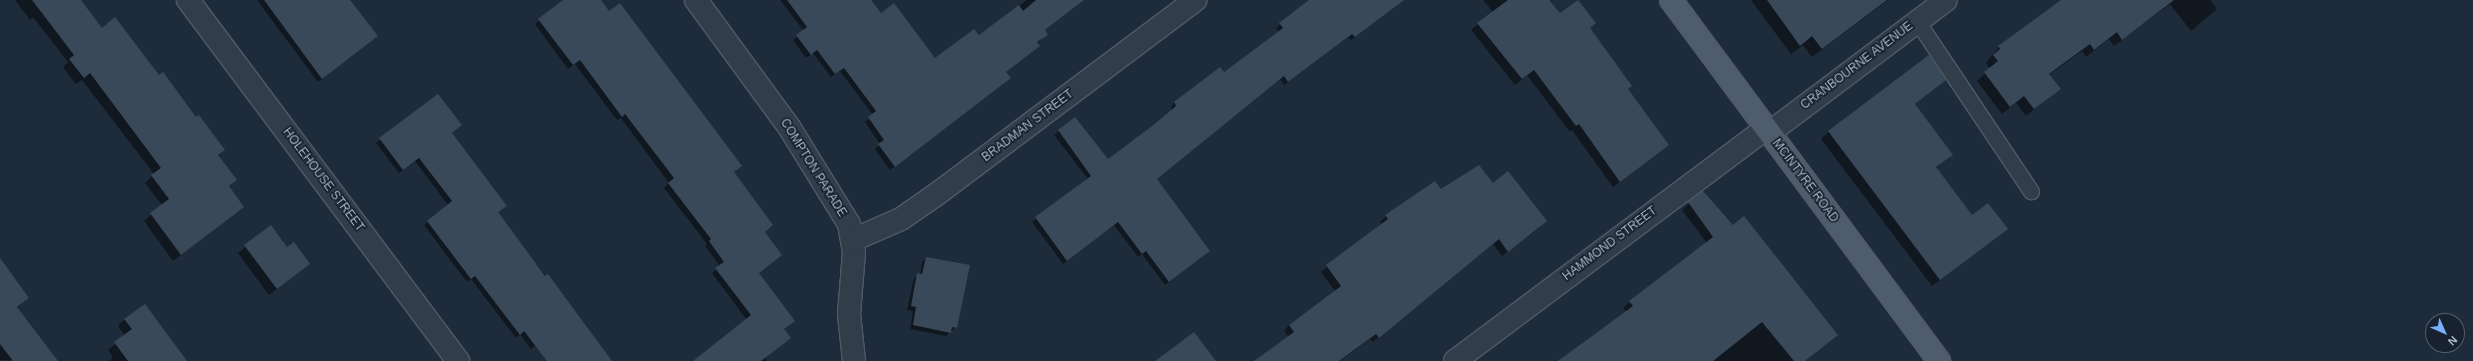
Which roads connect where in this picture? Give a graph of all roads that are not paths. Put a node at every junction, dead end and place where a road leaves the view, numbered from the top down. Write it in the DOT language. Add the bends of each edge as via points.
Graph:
graph roads {
  1 [pos="188,0"];
  2 [pos="696,0"];
  3 [pos="1195,0"];
  4 [pos="1671,0"];
  5 [pos="1946,0"];
  6 [pos="1917,21"];
  7 [pos="1767,130"];
  8 [pos="2031,191"];
  9 [pos="852,240"];
  10 [pos="458,361"];
  11 [pos="854,361"];
  12 [pos="1455,361"];
  13 [pos="1939,361"];
  1 -- 10 [label="street, HOLEHOUSE STREET"];
  2 -- 9 [label="street, COMPTON PARADE" via="808,156 849,224"];
  3 -- 9 [label="street, BRADMAN STREET" via="937,194 901,219"];
  4 -- 7 [label="main road, MCINTYRE ROAD"];
  5 -- 6 [label="street, CRANBOURNE AVENUE"];
  6 -- 7 [label="street, CRANBOURNE AVENUE"];
  6 -- 8 [label="lane"];
  7 -- 12 [label="street, HAMMOND STREET"];
  7 -- 13 [label="main road, MCINTYRE ROAD"];
  9 -- 11 [label="street, COMPTON PARADE" via="849,314"];
}
